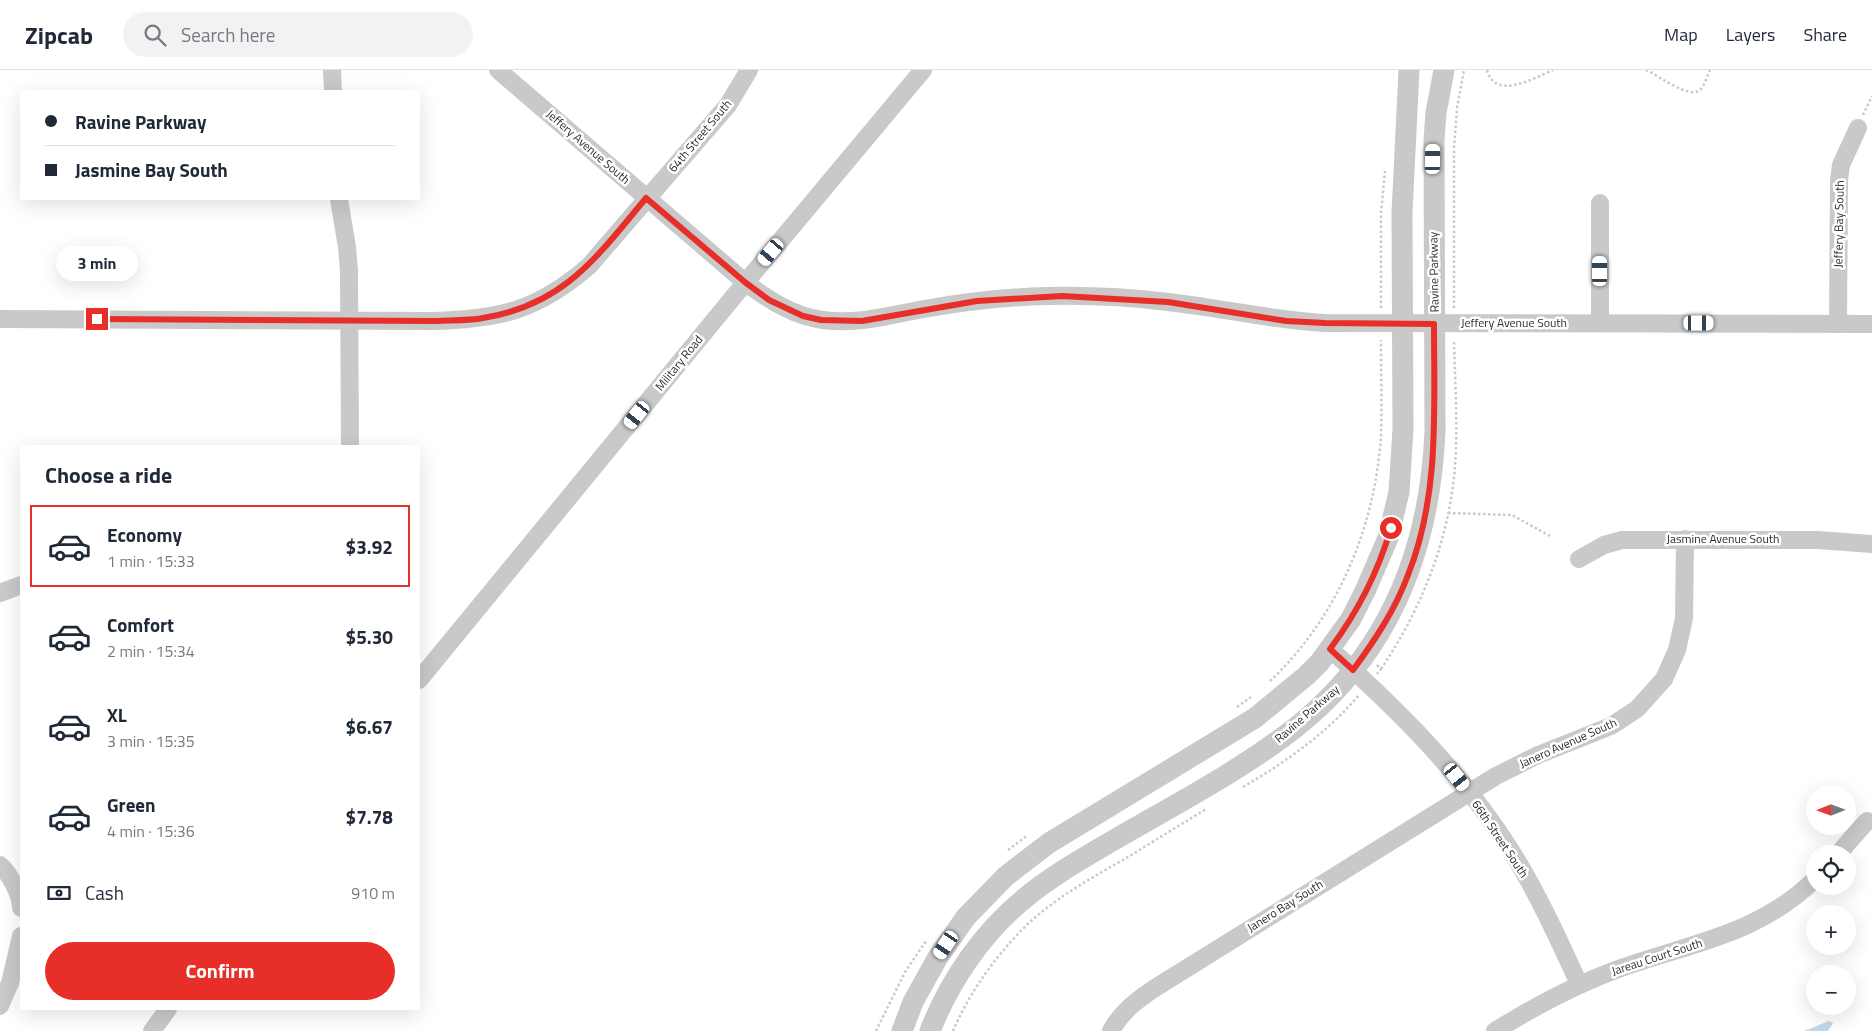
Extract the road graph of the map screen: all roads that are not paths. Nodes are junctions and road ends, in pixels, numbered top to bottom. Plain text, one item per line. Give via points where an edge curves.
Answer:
1 (332, 70) edge
2 (498, 70) edge
3 (749, 70) edge
4 (923, 70) edge
5 (1409, 70) edge
6 (1444, 70) edge
7 (333, 90) edge
8 (1858, 128) road end
9 (646, 198) junction
10 (339, 200) edge
11 (1600, 202) dead end
12 (746, 283) junction
13 (0, 319) edge
14 (349, 321) junction
15 (1600, 323) junction
16 (1402, 324) junction
17 (1434, 324) junction
18 (1838, 324) junction
19 (1872, 324) edge
20 (350, 445) edge
21 (1685, 539) junction
22 (1872, 544) edge
23 (1579, 559) dead end
24 (20, 585) edge
25 (0, 594) edge
26 (1330, 649) junction
27 (1353, 670) junction
28 (420, 679) edge
29 (1469, 792) junction
30 (1867, 821) dead end
31 (1846, 845) edge
32 (0, 865) edge
33 (1806, 887) edge
34 (20, 899) edge
35 (20, 940) edge
36 (1579, 984) junction
37 (0, 1006) edge
38 (167, 1010) edge
39 (152, 1031) edge
40 (902, 1031) edge
41 (930, 1031) edge
42 (1111, 1031) edge
43 (1495, 1031) edge

1 - 7 street
2 - 9 street, Jeffery Avenue South
3 - 9 street, 64th Street South via 728,105
4 - 12 street, Military Road
5 - 16 street via 1402,213
6 - 17 street, Ravine Parkway via 1434,140
8 - 18 street, Jeffery Bay South via 1840,172
9 - 12 street, Jeffery Avenue South
9 - 14 street via 589,266 573,280 534,303 481,318
10 - 14 street via 347,246
11 - 15 street
12 - 16 street, Jeffery Avenue South via 769,300 803,316 836,322 868,320 977,301 1062,296 1168,302 1286,321
12 - 28 street, Military Road
13 - 14 street
14 - 20 street
15 - 17 street, Jeffery Avenue South
15 - 18 street, Jeffery Avenue South
16 - 17 street, Jeffery Avenue South
16 - 26 street via 1402,468 1394,518 1366,589 1351,619
17 - 27 street, Ravine Parkway via 1434,447 1423,527 1402,592
18 - 19 street, Jeffery Avenue South
21 - 22 street, Jasmine Avenue South via 1818,540
21 - 23 street, Jasmine Avenue South via 1615,541
21 - 29 street, Janero Avenue South via 1682,635 1671,665 1655,690 1637,709 1619,721 1538,755
24 - 25 street
26 - 27 street, 66th Street South
26 - 40 street via 1306,676 1255,718 1049,843 1006,876 966,917 948,941 924,981
27 - 29 street, 66th Street South via 1414,728
27 - 41 street, Ravine Parkway via 1317,709 1274,744 1073,864 1025,898 1000,921 964,966
29 - 36 street, 66th Street South via 1532,886
29 - 42 street, Janero Bay South via 1154,988 1138,999
30 - 31 street
32 - 34 street via 6,870
33 - 36 street, Jareau Court South via 1773,913 1740,929
35 - 37 street via 10,983
36 - 43 street, Jareau Court South
38 - 39 street

